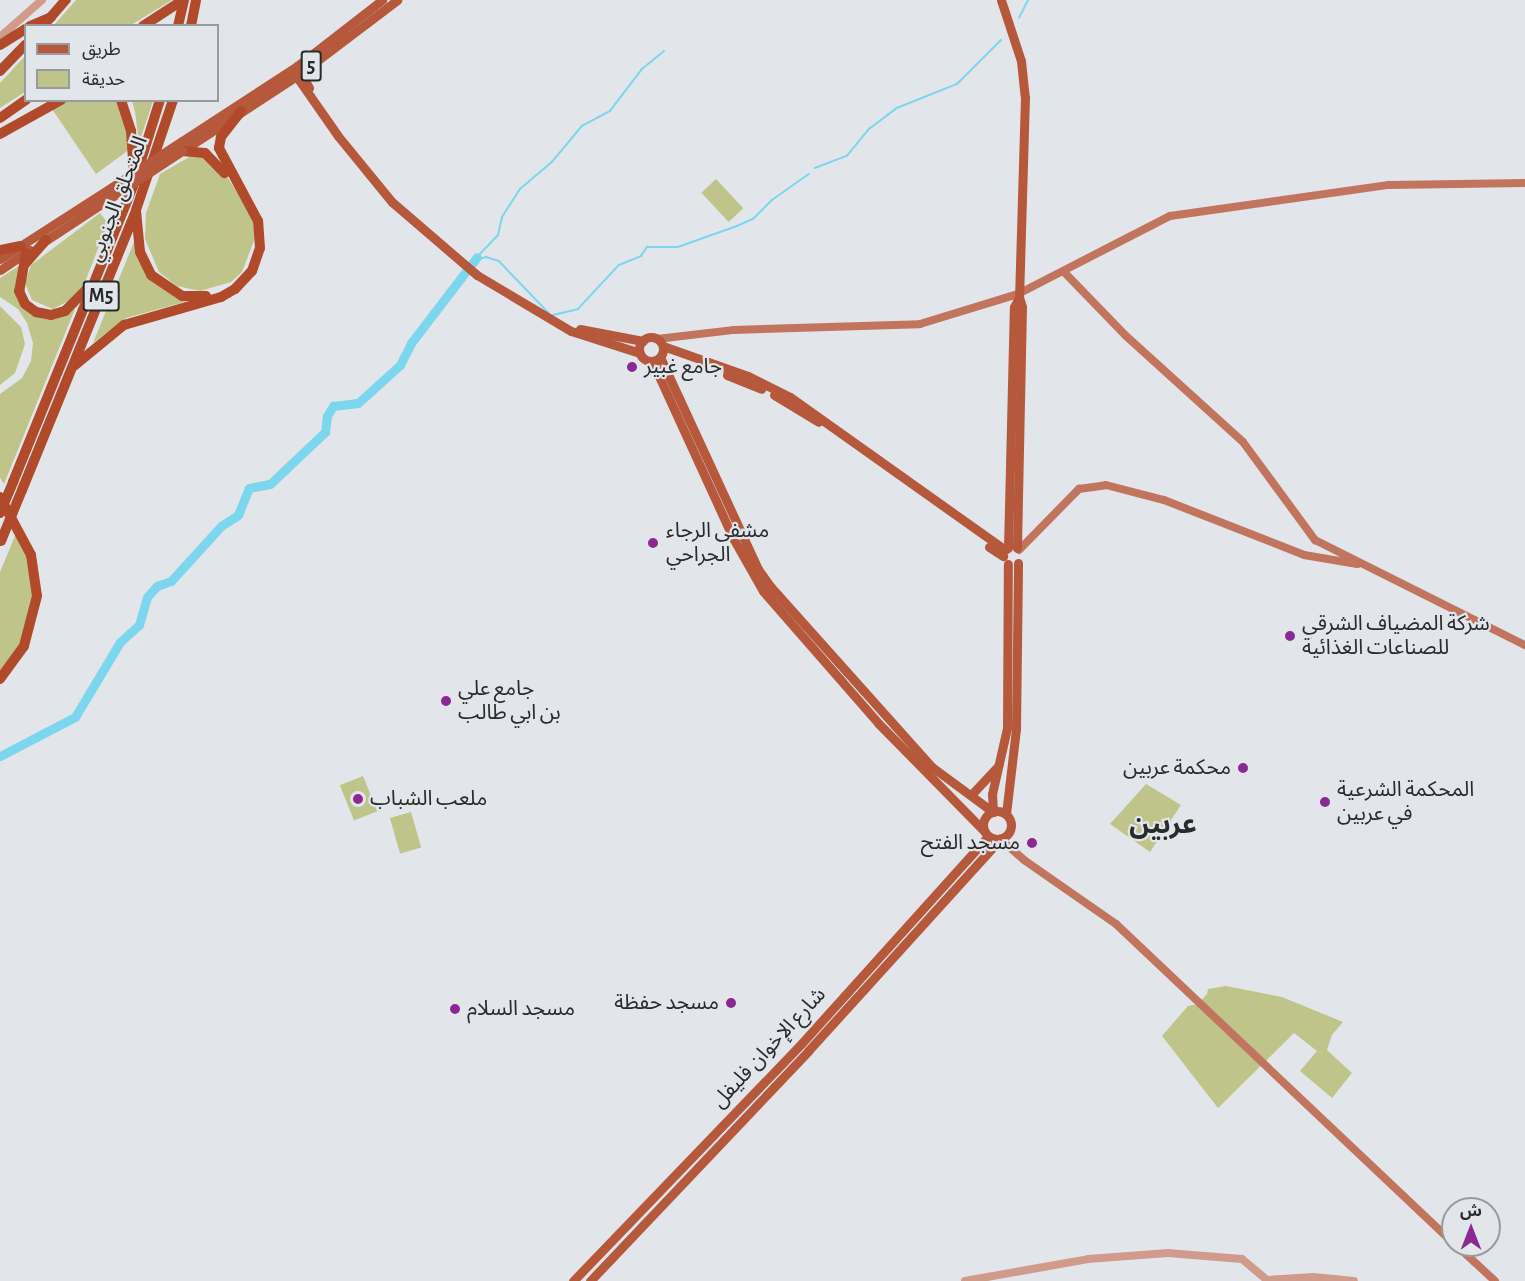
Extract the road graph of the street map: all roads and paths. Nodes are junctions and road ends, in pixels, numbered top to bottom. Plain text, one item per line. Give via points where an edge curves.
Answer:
1 (42, 0) edge
2 (66, 0) edge
3 (183, 0) edge
4 (196, 0) edge
5 (382, 0) edge
6 (397, 0) edge
7 (1001, 0) edge
8 (47, 21) edge
9 (146, 23) edge
10 (178, 24) edge
11 (191, 24) edge
12 (24, 30) edge
13 (0, 37) edge
14 (336, 42) junction
15 (0, 45) edge
16 (24, 46) edge
17 (0, 71) edge
18 (296, 72) junction
19 (24, 101) edge
20 (56, 102) edge
21 (122, 102) edge
22 (159, 102) edge
23 (172, 102) edge
24 (241, 111) junction
25 (0, 118) edge
26 (219, 121) junction
27 (0, 134) edge
28 (182, 146) junction
29 (1525, 183) edge
30 (133, 186) junction
31 (115, 190) junction
32 (136, 210) junction
33 (46, 240) junction
34 (23, 249) junction
35 (0, 250) edge
36 (0, 259) edge
37 (0, 270) edge
38 (21, 270) junction
39 (478, 273) junction
40 (1065, 273) junction
41 (94, 282) junction
42 (1018, 295) junction
43 (212, 298) junction
44 (643, 341) junction
45 (659, 351) junction
46 (640, 353) junction
47 (72, 369) junction
48 (0, 497) edge
49 (0, 513) edge
50 (0, 542) edge
51 (1011, 554) junction
52 (1366, 565) junction
53 (1525, 645) edge
54 (0, 679) edge
55 (999, 764) junction
56 (971, 795) junction
57 (993, 812) junction
58 (1006, 814) junction
59 (987, 834) junction
60 (1000, 839) junction
61 (1441, 1232) edge
62 (1468, 1257) edge
63 (1327, 1280) edge
64 (573, 1281) edge
65 (590, 1281) edge
66 (965, 1281) edge
67 (1354, 1281) edge
68 (1495, 1281) edge

1 - 13 street
2 - 8 highway
3 - 9 highway
3 - 10 highway
4 - 11 highway
5 - 14 main road, 5
6 - 14 main road, 5
7 - 42 main road via 1021,61 1025,97
12 - 15 highway
14 - 18 main road, 5
16 - 17 highway
18 - 24 main road, 5
18 - 26 main road, 5
18 - 39 main road via 371,174 421,225
19 - 25 highway
20 - 27 highway
21 - 30 highway via 132,141
22 - 30 highway, المتحلق الجنوبي / M5
23 - 32 highway, المتحلق الجنوبي / M5
24 - 26 main road, 5
24 - 43 highway via 221,136 219,148 253,207 261,232 260,248 247,277
26 - 28 main road, 5
28 - 31 main road, 5, bridge
28 - 43 highway via 214,158 247,210 254,229 252,254 243,275
29 - 40 main road via 1389,185 1184,213 1170,216
30 - 41 highway, المتحلق الجنوبي / M5
31 - 33 main road, 5
31 - 34 main road, 5
32 - 43 highway via 143,260 157,282 182,296
32 - 47 highway, المتحلق الجنوبي / M5
33 - 34 main road, 5
33 - 38 highway
34 - 35 highway
34 - 36 main road, 5
34 - 37 main road, 5
34 - 38 highway
38 - 41 highway via 21,298 42,314 72,307
39 - 44 main road via 574,327
39 - 46 main road via 571,331
40 - 42 main road
40 - 52 main road via 1118,328 1243,442 1315,540
41 - 49 highway, المتحلق الجنوبي / M5, bridge
42 - 45 main road via 920,324 734,330
42 - 51 main road via 1022,307
43 - 47 highway via 131,321 109,334
44 - 45 main road
44 - 46 main road
45 - 46 main road
45 - 51 main road via 723,367 790,397
45 - 56 main road via 758,568 912,747 947,781
45 - 59 main road via 737,546 763,591 878,723
47 - 50 highway, المتحلق الجنوبي / M5, bridge
48 - 54 highway via 31,555 37,596 24,646
51 - 52 main road via 1079,489 1106,485 1164,500 1304,555
51 - 55 main road via 1007,728
51 - 58 main road via 1016,729
52 - 53 main road
55 - 56 main road
55 - 57 main road
56 - 57 main road
57 - 58 main road
57 - 59 main road via 984,821
58 - 60 main road via 1011,829
59 - 60 main road
59 - 64 main road, شارع الإخوان فليفل via 801,1044
60 - 61 main road via 1116,924
60 - 65 main road, شارع الإخوان فليفل via 808,1051
62 - 68 main road
63 - 66 street via 1267,1280 1242,1259 1168,1253 1088,1259
63 - 67 street

